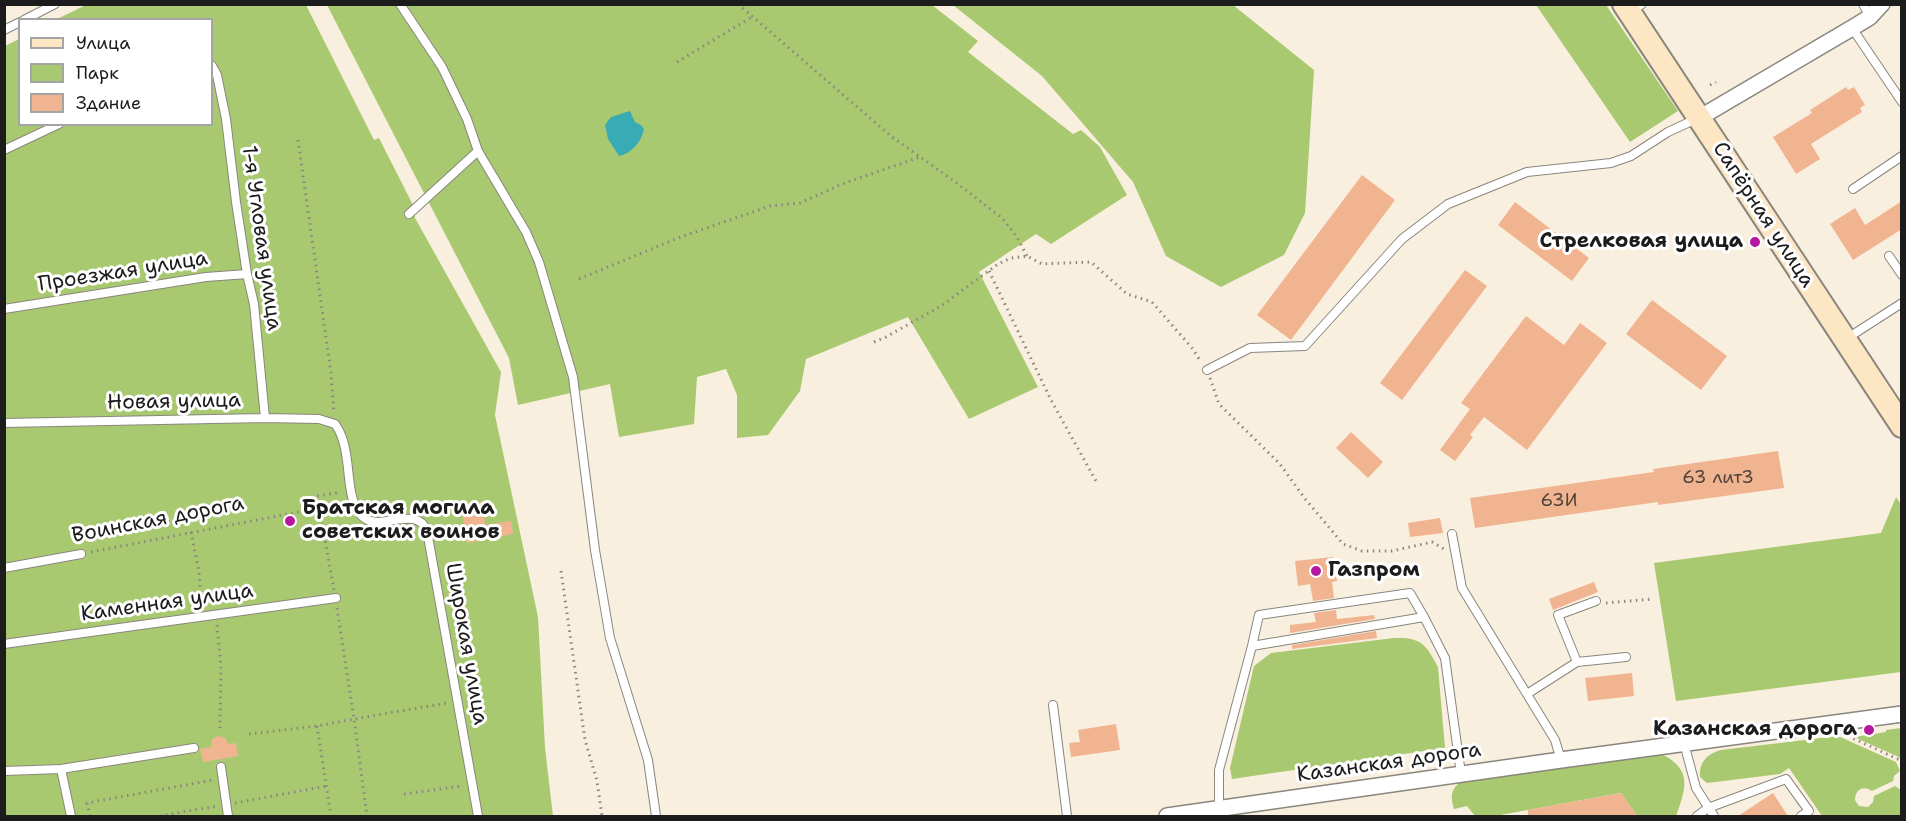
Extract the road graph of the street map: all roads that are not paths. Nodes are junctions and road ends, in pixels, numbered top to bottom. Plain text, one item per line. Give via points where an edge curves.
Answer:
1 (55, 4) edge
2 (400, 4) edge
3 (1881, 4) edge
4 (1632, 7) edge
5 (1867, 11) edge
6 (28, 18) edge
7 (18, 23) edge
8 (1852, 28) junction
9 (4, 30) edge
10 (213, 68) edge
11 (1902, 102) edge
12 (1699, 118) junction
13 (55, 126) edge
14 (4, 150) edge
15 (478, 151) junction
16 (1902, 156) edge
17 (1853, 189) dead end
18 (409, 214) dead end
19 (1889, 256) dead end
20 (247, 274) junction
21 (1902, 275) edge
22 (1902, 303) edge
23 (4, 309) edge
24 (1845, 340) junction
25 (1207, 370) road end
26 (265, 418) junction
27 (4, 423) edge
28 (1902, 426) edge
29 (337, 427) joint
30 (1452, 534) dead end
31 (81, 554) road end
32 (4, 568) edge
33 (336, 598) road end
34 (1596, 600) road end
35 (1424, 617) junction
36 (4, 644) edge
37 (1252, 646) junction
38 (1626, 657) dead end
39 (1577, 662) junction
40 (1527, 694) junction
41 (1053, 705) dead end
42 (1902, 714) edge
43 (1684, 743) junction
44 (195, 748) dead end
45 (1561, 760) junction
46 (221, 767) dead end
47 (61, 769) junction
48 (4, 771) edge
49 (1461, 774) junction
50 (1708, 808) junction
51 (1219, 809) junction
52 (1810, 814) edge
53 (71, 816) edge
54 (228, 816) edge
55 (478, 816) edge
56 (656, 816) edge
57 (1067, 816) edge
58 (1167, 816) edge
59 (1697, 816) edge
60 (1714, 816) edge
61 (1801, 816) edge

1 - 6 lane
2 - 15 lane via 442,67
3 - 5 street
4 - 12 street, Сапёрная улица
5 - 8 street
7 - 9 lane
8 - 11 lane
8 - 12 street
10 - 20 lane, 1-я Угловая улица via 226,119
12 - 24 street, Сапёрная улица
12 - 25 lane via 1611,163 1527,172 1448,204 1402,239 1305,346 1250,348
13 - 14 lane
15 - 18 lane
15 - 56 lane via 535,252 567,357 610,638 648,760
16 - 17 lane
19 - 21 lane
20 - 23 lane, Проезжая улица
20 - 26 lane, 1-я Угловая улица via 254,304
22 - 24 lane
24 - 28 street, Сапёрная улица
26 - 27 lane, Новая улица
26 - 29 lane, Новая улица via 319,419
29 - 55 lane, Широкая улица via 344,441 354,502 360,514 376,521 418,519 427,531
30 - 40 lane via 1462,588
31 - 32 lane, Воинская дорога
33 - 36 lane, Каменная улица
34 - 39 lane via 1558,615
35 - 37 lane
35 - 37 lane via 1410,593 1259,615
35 - 49 lane via 1445,658
37 - 51 lane via 1219,770
38 - 39 lane
39 - 40 lane
40 - 45 lane via 1555,741
41 - 57 lane
42 - 43 street, Казанская дорога
43 - 45 street, Казанская дорога
43 - 50 lane via 1696,788
44 - 47 lane
45 - 49 street, Казанская дорога
46 - 54 lane
47 - 48 lane
47 - 53 lane
49 - 51 street, Казанская дорога
50 - 52 lane via 1786,779
50 - 59 lane
50 - 60 lane
51 - 58 street, Казанская дорога
52 - 61 lane

